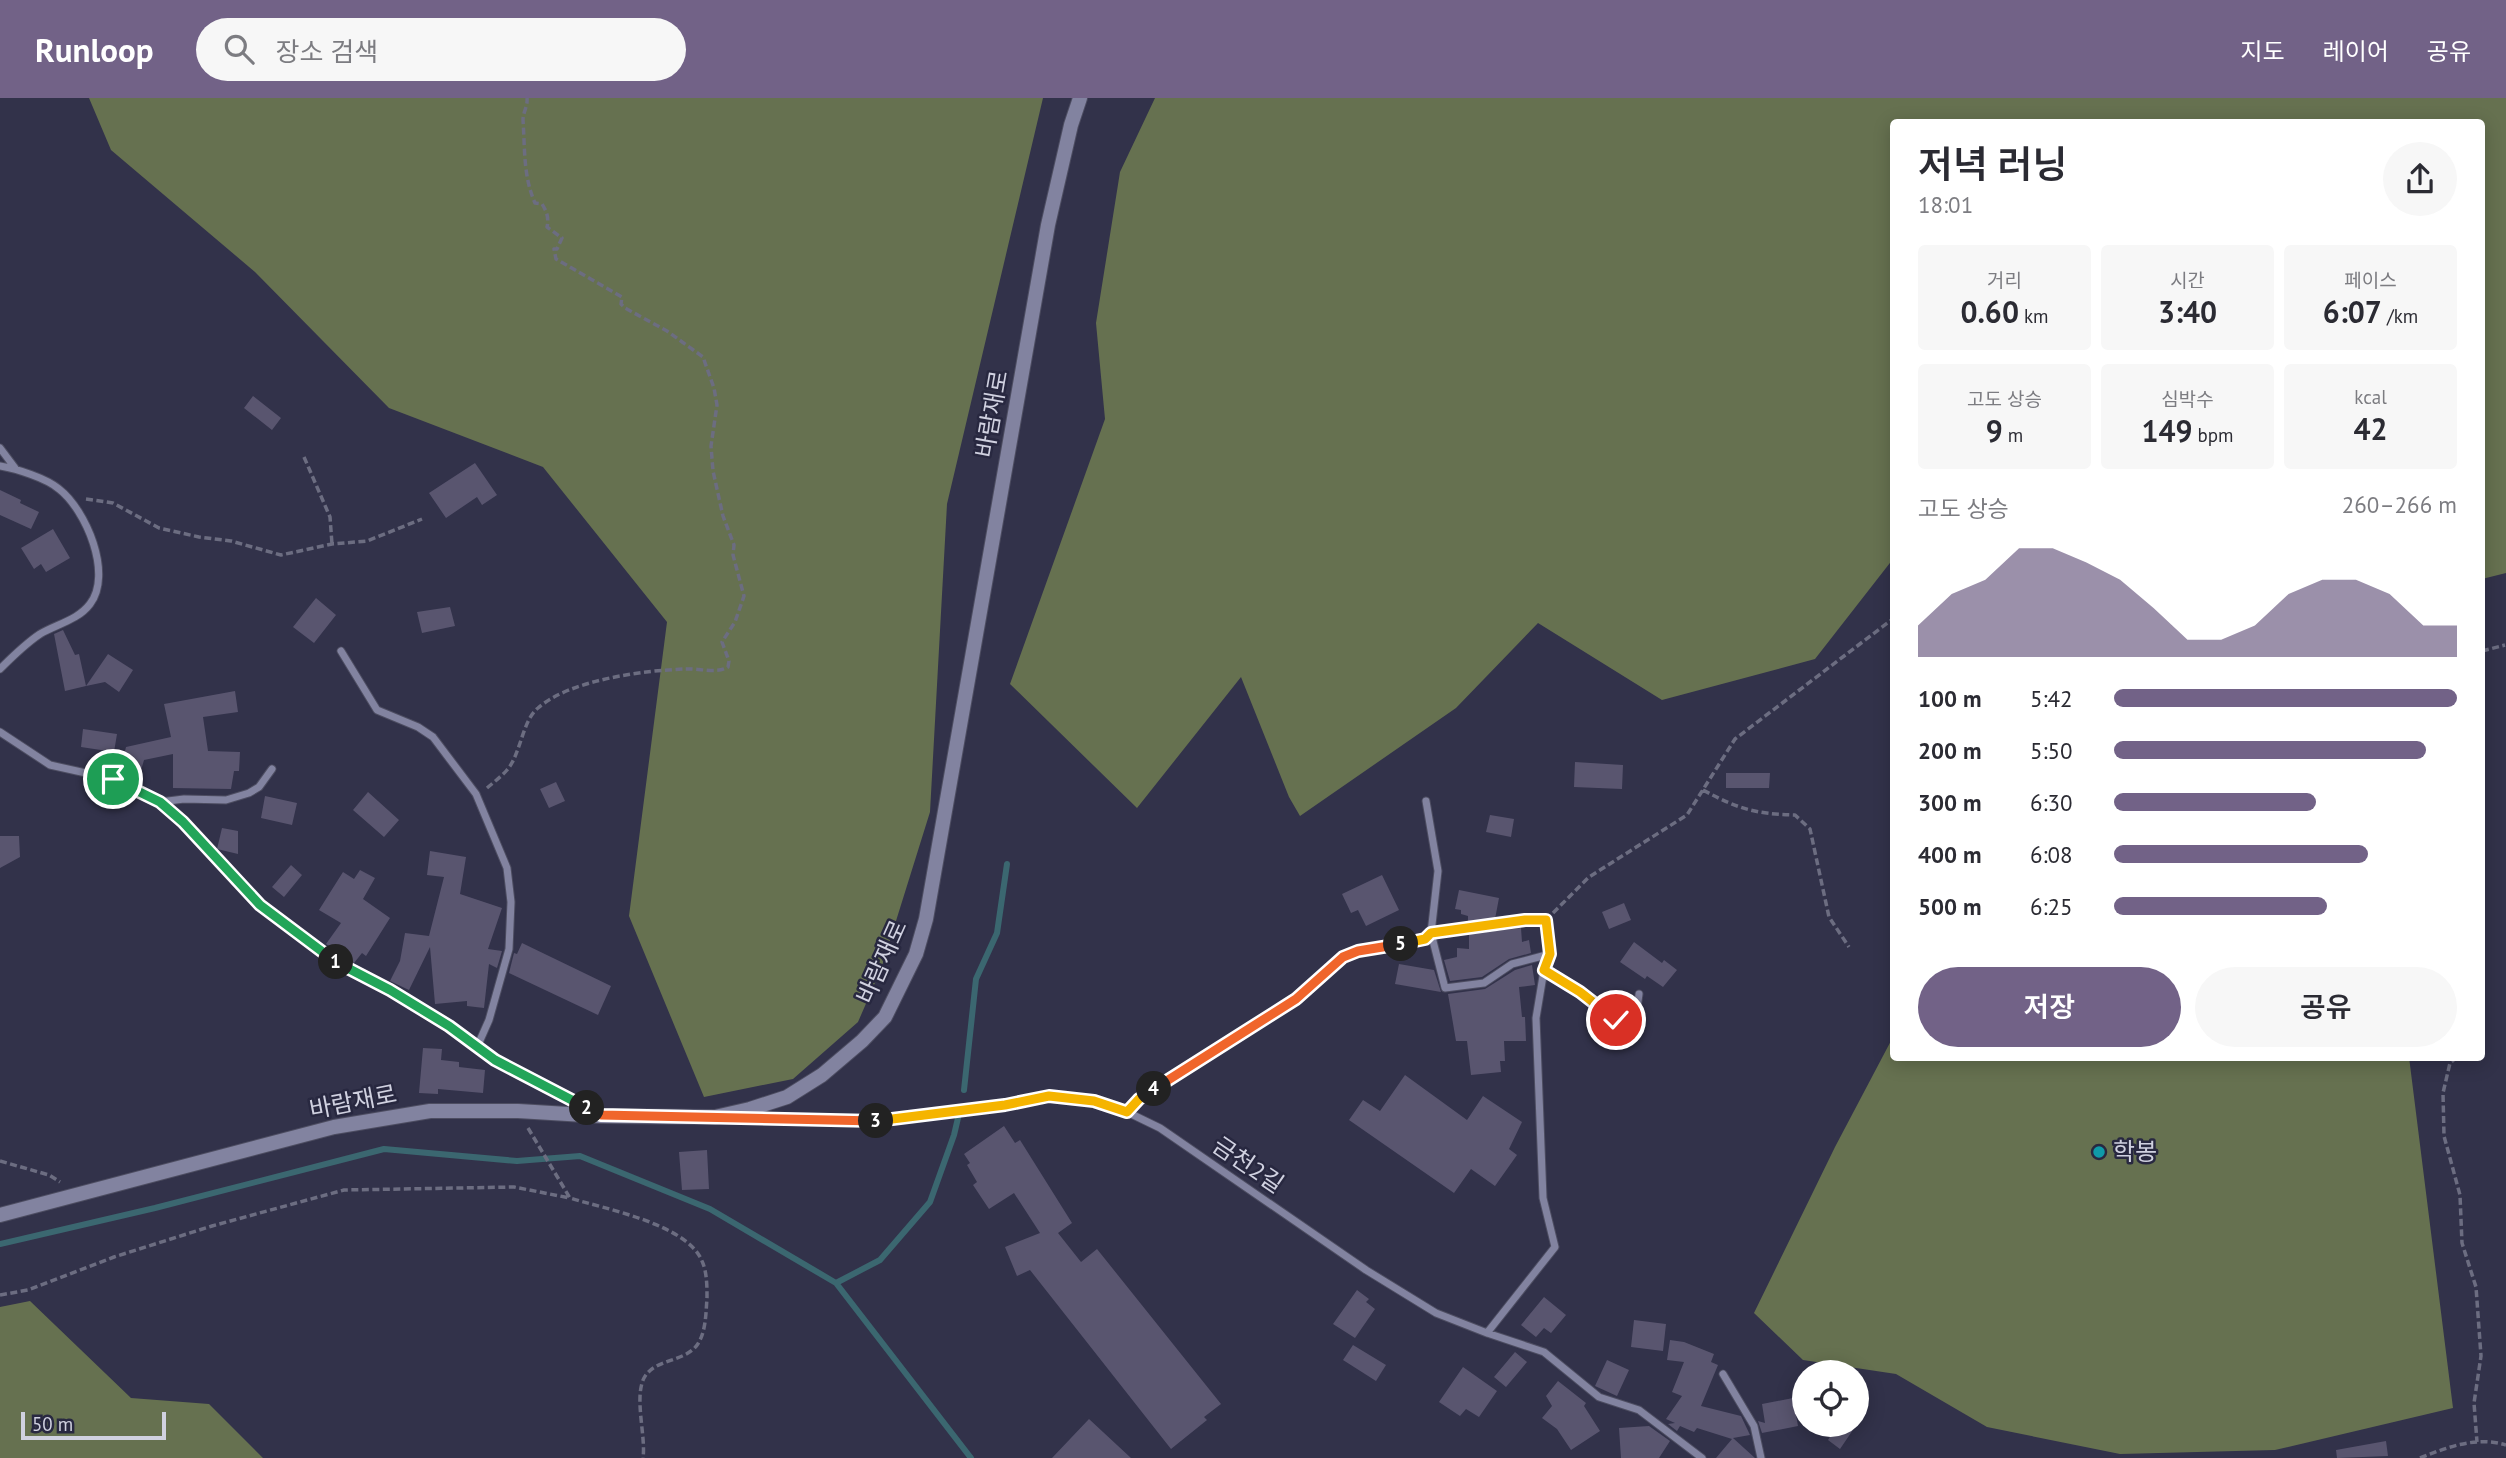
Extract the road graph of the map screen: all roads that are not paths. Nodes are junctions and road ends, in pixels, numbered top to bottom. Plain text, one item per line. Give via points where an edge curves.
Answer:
1 (1080, 98) edge
2 (0, 448) edge
3 (0, 466) edge
4 (15, 469) junction
5 (341, 651) dead end
6 (0, 669) edge
7 (0, 732) edge
8 (272, 769) dead end
9 (1426, 801) dead end
10 (160, 802) junction
11 (1431, 933) junction
12 (1550, 954) junction
13 (1544, 970) junction
14 (1639, 994) dead end
15 (477, 1047) junction
16 (1127, 1112) junction
17 (601, 1115) junction
18 (715, 1117) junction
19 (0, 1215) edge
20 (1488, 1334) junction
21 (1723, 1374) dead end
22 (1702, 1458) edge
23 (1761, 1458) edge

1 - 18 street, 바람재로 via 1048,225 929,905 916,954 885,1017 822,1075 787,1097
2 - 4 street
3 - 4 street
4 - 6 street via 58,487 74,504 90,535 99,579 89,606 23,647
5 - 15 street via 377,710 433,737 476,794 507,868 509,949
7 - 10 street via 50,765 113,779
8 - 10 street via 259,787 226,800
9 - 11 street via 1438,870
10 - 15 street via 260,905 310,945
11 - 12 street via 1546,920
11 - 12 street via 1445,988 1484,983 1512,964
11 - 16 street via 1425,939 1343,957 1296,999 1139,1099
12 - 13 street
13 - 14 street via 1616,1020 1636,1016
13 - 20 street via 1536,1018 1543,1198 1555,1247
15 - 17 street
16 - 18 street, 금천2길 via 1094,1101 1049,1096 888,1121
16 - 20 street, 금천2길 via 1160,1128 1366,1270 1436,1313
17 - 18 street, 바람재로
17 - 19 street, 바람재로 via 430,1111 334,1127
20 - 22 street, 금천2길 via 1544,1352 1599,1396 1639,1410
21 - 23 street via 1754,1426

